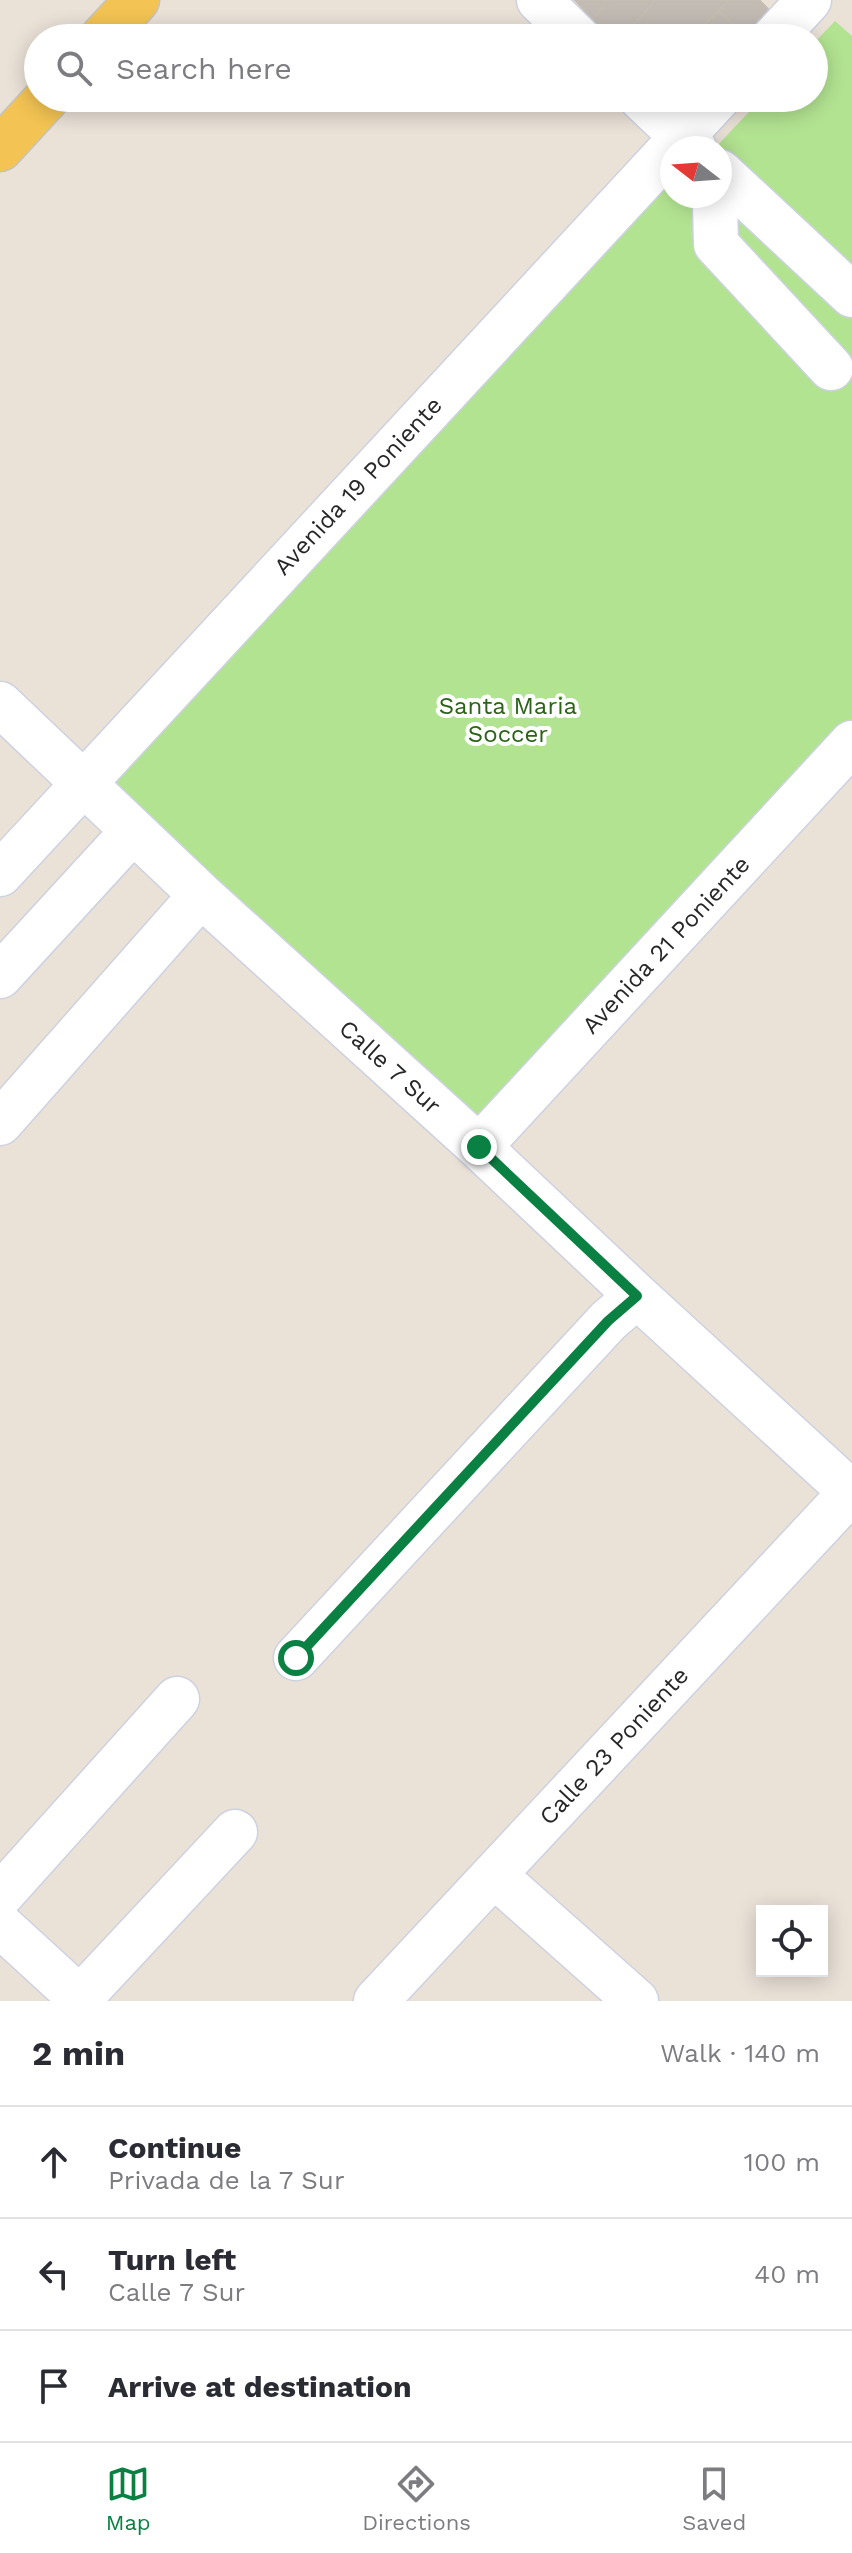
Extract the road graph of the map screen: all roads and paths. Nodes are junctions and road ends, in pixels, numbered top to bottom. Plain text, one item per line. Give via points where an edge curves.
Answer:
1 (137, 0) edge
2 (539, 0) edge
3 (809, 0) edge
4 (115, 24) edge
5 (564, 24) edge
6 (787, 24) edge
7 (33, 112) edge
8 (656, 112) edge
9 (708, 112) edge
10 (682, 136) edge
11 (692, 136) edge
12 (2, 143) edge
13 (660, 172) edge
14 (732, 183) edge
15 (715, 208) edge
16 (852, 295) edge
17 (831, 368) dead end
18 (0, 704) edge
19 (852, 743) edge
20 (82, 783) junction
21 (133, 831) junction
22 (0, 874) edge
23 (201, 895) junction
24 (0, 976) edge
25 (0, 1123) edge
26 (479, 1147) junction
27 (637, 1296) junction
28 (852, 1492) edge
29 (296, 1658) dead end
30 (177, 1699) dead end
31 (235, 1832) dead end
32 (494, 1875) junction
33 (0, 1896) edge
34 (0, 1925) edge
35 (82, 2000) edge
36 (376, 2001) edge
37 (636, 2001) edge

1 - 4 main road
2 - 5 street
3 - 6 street
7 - 12 main road
8 - 10 street
9 - 11 street, Avenida 19 Poniente
13 - 20 street, Avenida 19 Poniente
14 - 16 street
15 - 17 street via 716,244
18 - 20 street, Calle 7 Sur
19 - 26 street, Avenida 21 Poniente
20 - 21 street, Calle 7 Sur
20 - 22 street, Avenida 19 Poniente
21 - 23 street, Calle 7 Sur
21 - 24 street
23 - 25 street
23 - 26 street, Calle 7 Sur
26 - 27 street, Calle 7 Sur
27 - 28 street, Calle 7 Sur
27 - 29 street
28 - 32 street, Calle 23 Poniente
30 - 33 street
31 - 35 street
32 - 36 street, Calle 23 Poniente
32 - 37 street
34 - 35 street

